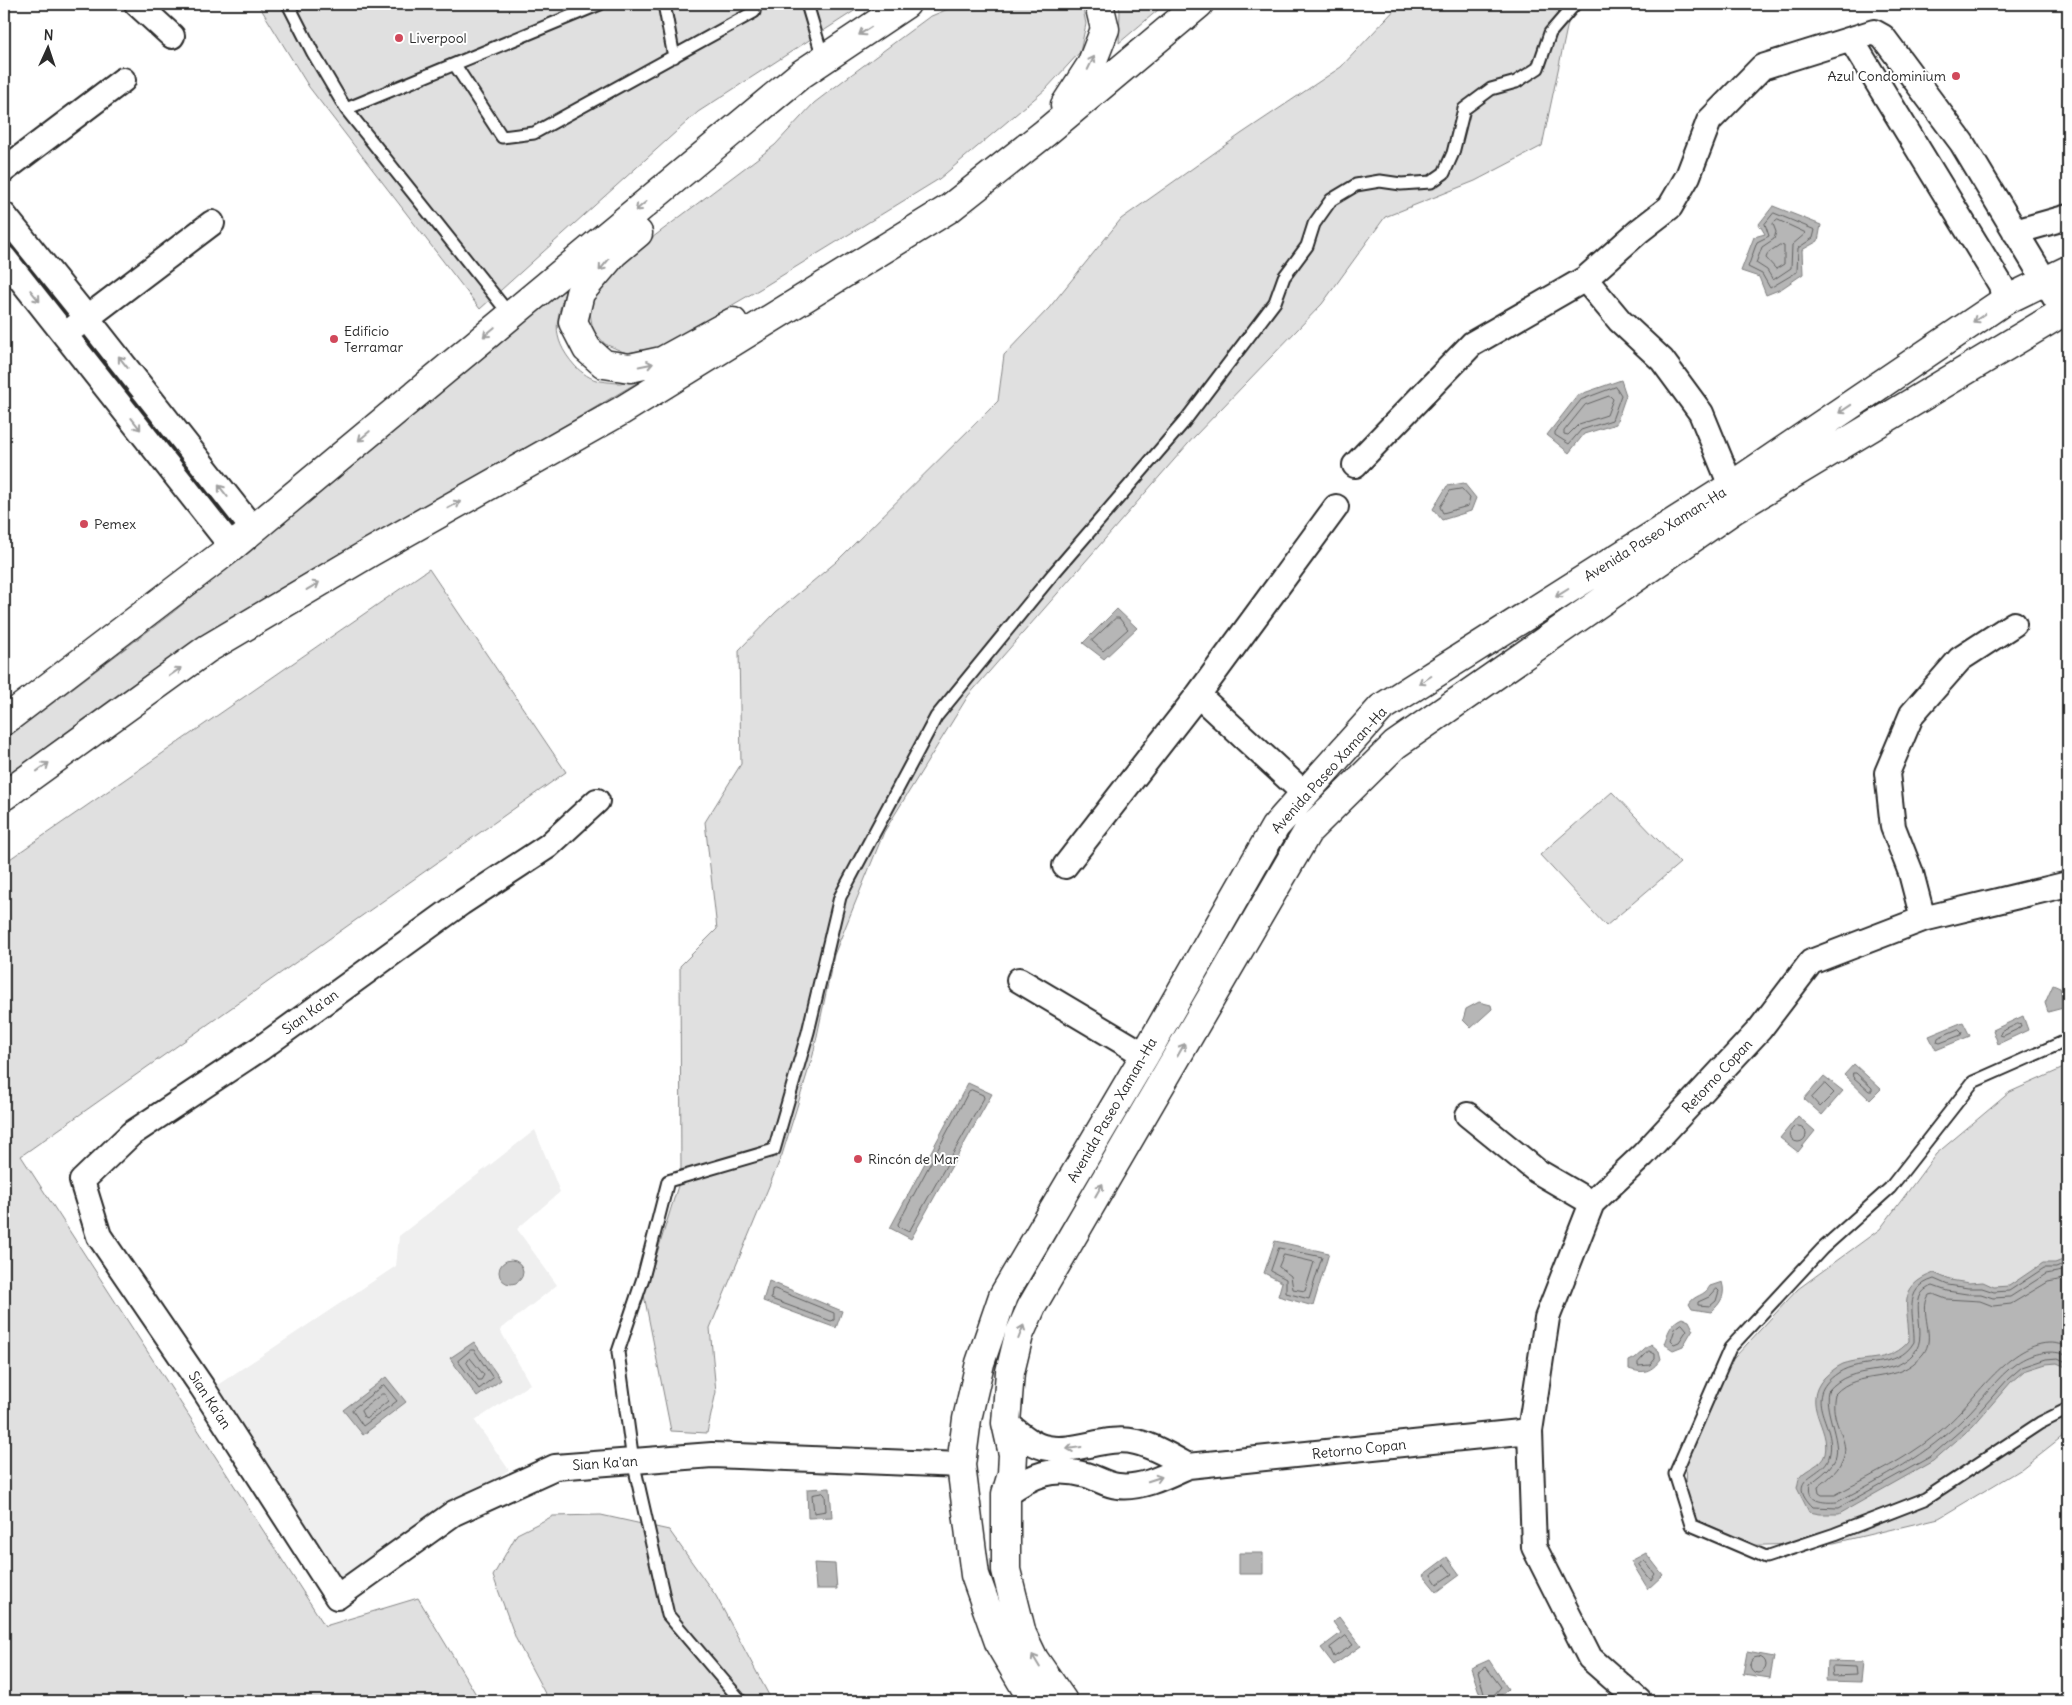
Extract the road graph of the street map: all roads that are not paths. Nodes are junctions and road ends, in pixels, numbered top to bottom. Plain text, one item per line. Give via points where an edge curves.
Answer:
1 (137, 4) edge
2 (288, 4) edge
3 (600, 4) edge
4 (664, 4) edge
5 (755, 4) edge
6 (807, 4) edge
7 (906, 4) edge
8 (1098, 4) edge
9 (1199, 4) edge
10 (1574, 4) edge
11 (172, 36) dead end
12 (1852, 41) junction
13 (674, 57) junction
14 (823, 58) junction
15 (455, 65) junction
16 (800, 75) junction
17 (123, 80) dead end
18 (346, 109) junction
19 (1046, 133) junction
20 (4, 170) edge
21 (4, 215) edge
22 (2068, 216) edge
23 (212, 223) dead end
24 (2015, 232) junction
25 (4, 258) edge
26 (844, 275) junction
27 (2056, 276) edge
28 (1585, 279) junction
29 (2004, 301) junction
30 (2066, 310) edge
31 (510, 315) junction
32 (88, 318) junction
33 (65, 334) junction
34 (1355, 465) dead end
35 (1731, 486) junction
36 (1336, 507) dead end
37 (253, 529) junction
38 (232, 547) junction
39 (2014, 624) dead end
40 (1198, 695) junction
41 (1392, 701) junction
42 (4, 721) edge
43 (1416, 730) junction
44 (1305, 794) junction
45 (4, 796) edge
46 (597, 801) dead end
47 (1065, 866) dead end
48 (1244, 882) junction
49 (2068, 884) edge
50 (1267, 900) junction
51 (1923, 919) junction
52 (1019, 980) dead end
53 (2068, 1040) edge
54 (1145, 1055) junction
55 (1468, 1115) dead end
56 (1592, 1203) junction
57 (980, 1363) junction
58 (1010, 1372) junction
59 (2068, 1409) edge
60 (1006, 1423) junction
61 (1530, 1431) junction
62 (632, 1461) junction
63 (961, 1465) junction
64 (1188, 1466) junction
65 (1006, 1494) junction
66 (1006, 1570) junction
67 (975, 1575) junction
68 (741, 1701) edge
69 (1033, 1701) edge
70 (1063, 1701) edge
71 (1639, 1701) edge

1 - 11 street
2 - 18 lane
3 - 15 lane
4 - 13 lane
5 - 13 lane via 754,12
6 - 14 lane
7 -> 14 main road
19 -> 8 main road via 1092,65 1105,29
9 - 19 main road
10 - 62 lane via 1550,33 1538,68 1516,82 1491,89 1464,109 1453,153 1444,173 1431,182 1401,184 1380,181 1356,185 1331,200 1314,224 1307,246 1284,277 1275,302 1190,415 1053,574 936,718 840,897 808,1032 774,1150 668,1181 643,1278 618,1352
12 - 24 street via 1874,32 1883,37 1962,143
12 - 28 street via 1762,67 1709,121 1688,176 1670,207
12 - 29 street via 2001,285
13 - 15 lane via 534,133 502,137
14 - 16 main road
15 - 18 lane
16 -> 26 main road via 784,108 614,253 580,294 573,322 587,349 604,364 630,368 662,361 803,284
16 -> 31 main road
17 - 20 street
18 - 31 lane
19 - 26 main road via 950,208
21 - 32 street
22 - 24 street
23 - 32 street
24 - 27 street
25 -> 33 street
45 -> 26 main road via 207,649 621,411
27 - 29 main road, Avenida Paseo Xaman-Ha
27 - 30 street
28 - 34 street via 1472,344
28 - 35 street via 1620,321 1662,360 1701,413
29 -> 35 main road, Avenida Paseo Xaman-Ha
30 - 43 main road, Avenida Paseo Xaman-Ha via 1733,510
31 -> 37 main road
32 - 33 street
37 -> 32 street
33 -> 38 street
35 -> 41 main road, Avenida Paseo Xaman-Ha
36 - 40 street
37 - 38 main road
38 - 42 main road
39 - 51 street via 1960,659 1912,714 1887,773 1893,827 1911,873
40 - 44 street
40 - 47 street
41 - 43 main road
41 - 44 main road, Avenida Paseo Xaman-Ha via 1381,708
43 - 50 main road, Avenida Paseo Xaman-Ha via 1395,745 1308,831
44 - 48 main road, Avenida Paseo Xaman-Ha via 1275,827
46 - 62 street, Sian Ka'an via 548,846 461,902 261,1048 131,1134 82,1181 99,1236 202,1387 337,1597 454,1513 555,1467
48 - 50 main road
48 - 54 main road, Avenida Paseo Xaman-Ha
49 - 51 street, Retorno Copan
58 -> 50 main road, Avenida Paseo Xaman-Ha via 1019,1335 1032,1306
51 - 56 street, Retorno Copan via 1811,962 1760,1029 1643,1155
52 - 54 street
53 - 59 lane via 1973,1082 1890,1188 1822,1249 1730,1348 1675,1474 1691,1524 1766,1556 1835,1534 1925,1499 2040,1423
54 - 57 main road, Avenida Paseo Xaman-Ha via 1003,1296
55 - 56 street via 1537,1171
56 - 61 street, Retorno Copan via 1547,1318
57 - 58 main road
57 - 63 main road, Avenida Paseo Xaman-Ha
58 - 60 main road, Avenida Paseo Xaman-Ha
64 -> 60 street via 1136,1442 1047,1448 1030,1441
60 - 65 main road, Avenida Paseo Xaman-Ha via 1013,1454
61 - 64 street, Retorno Copan
61 - 71 street, Retorno Copan via 1534,1547 1590,1658
62 - 63 street, Sian Ka'an via 712,1455
62 - 68 lane via 668,1615
63 - 67 main road, Avenida Paseo Xaman-Ha
65 -> 64 street, Retorno Copan via 1028,1478 1048,1473 1087,1475 1120,1486 1156,1480
65 - 66 main road, Avenida Paseo Xaman-Ha
66 - 67 main road
70 -> 66 main road, Avenida Paseo Xaman-Ha via 1034,1660 1022,1634
67 - 69 main road, Avenida Paseo Xaman-Ha via 1000,1645

